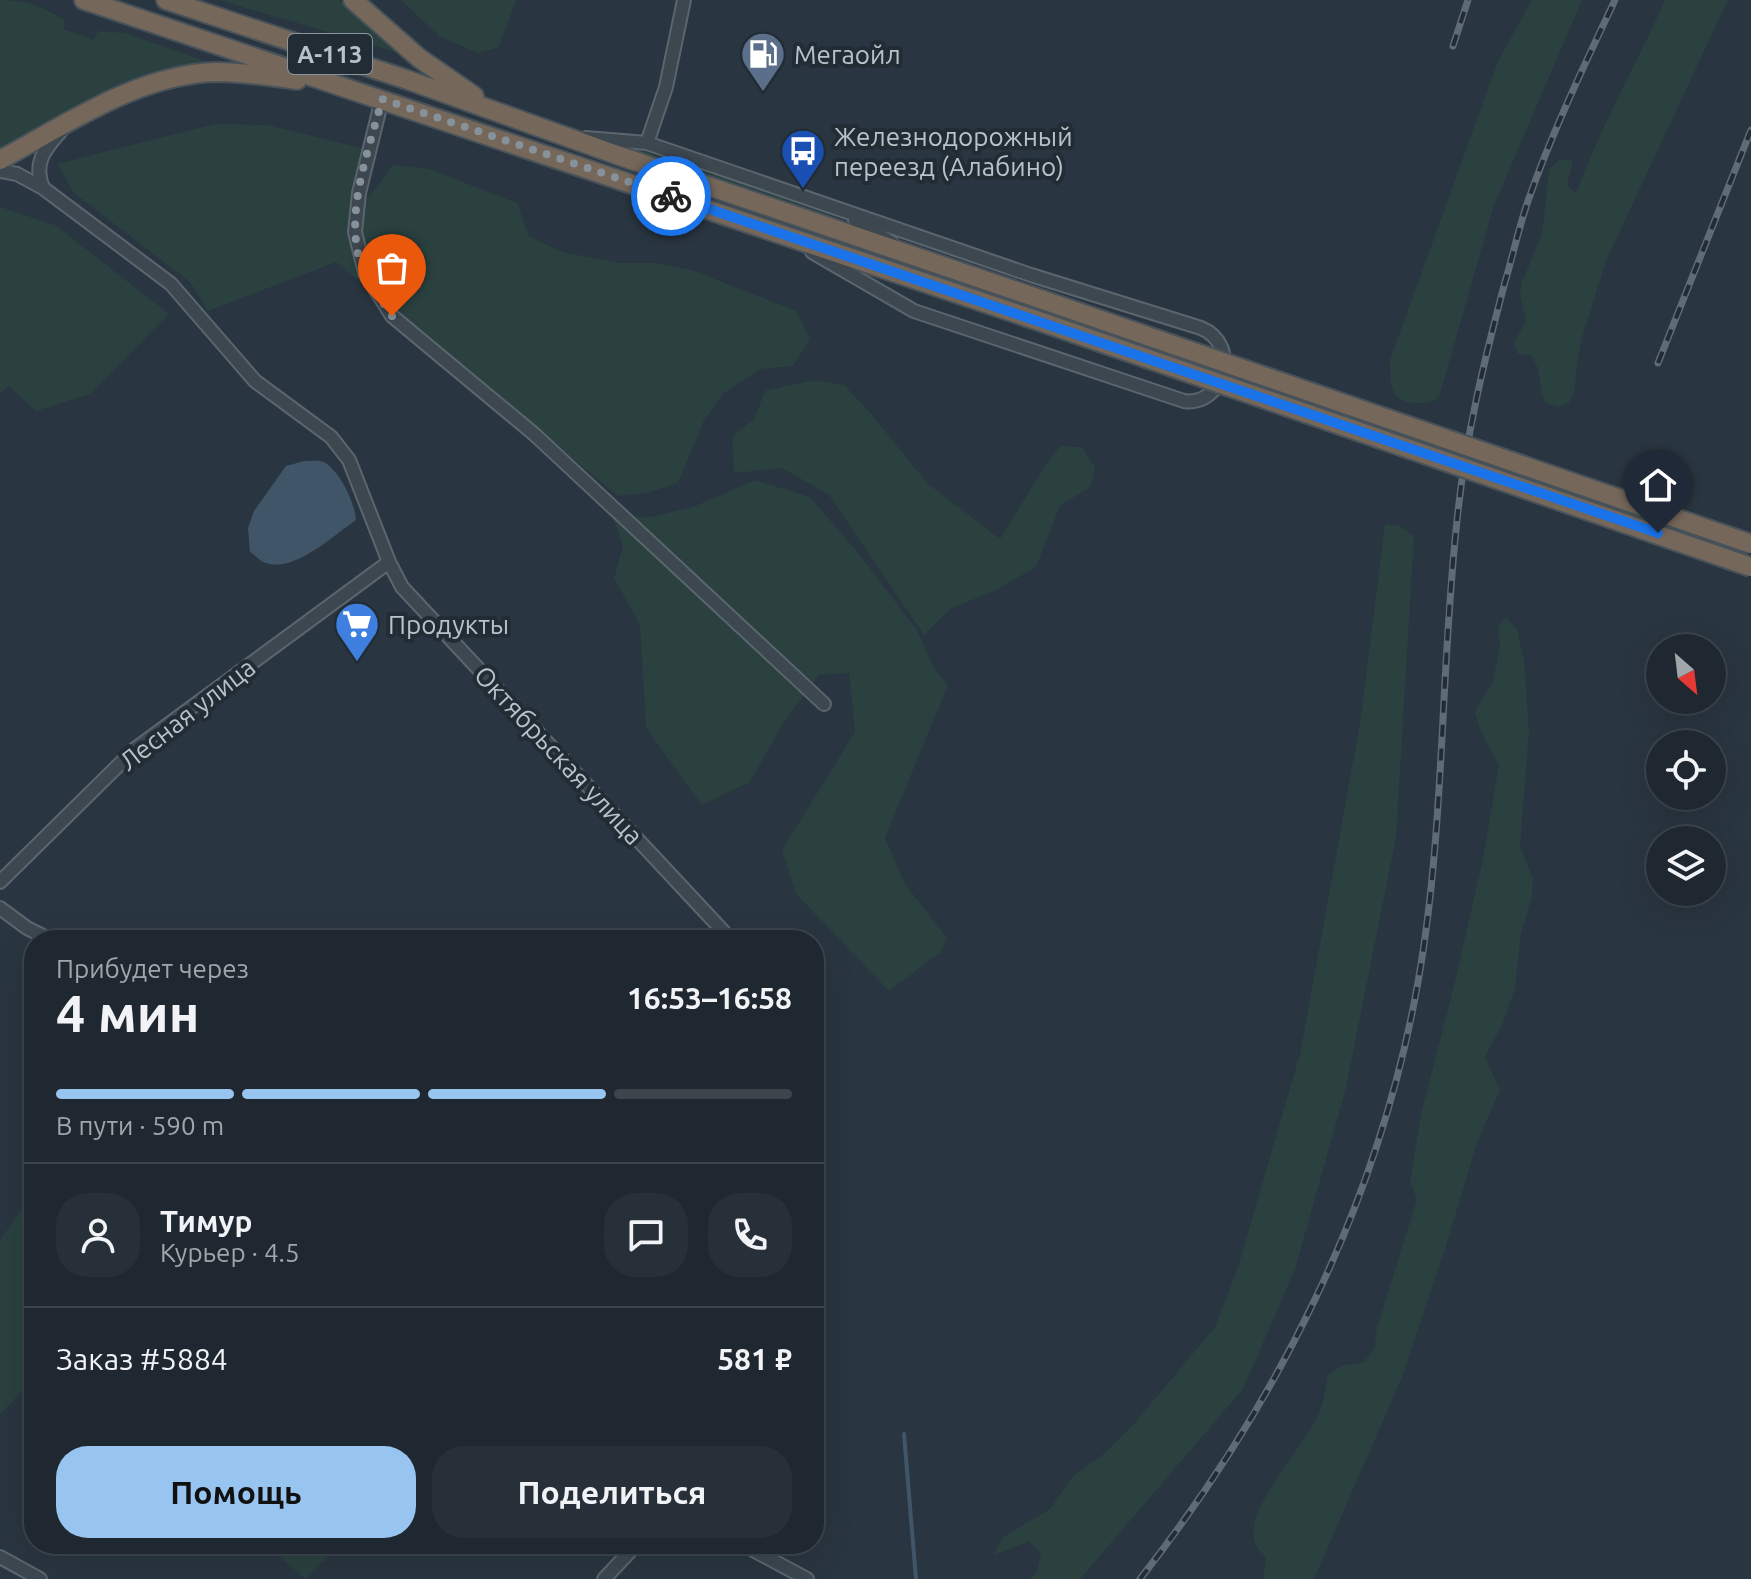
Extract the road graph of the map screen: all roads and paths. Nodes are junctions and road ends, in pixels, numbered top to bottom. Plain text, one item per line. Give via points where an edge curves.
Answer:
1 (84, 0) edge
2 (166, 0) edge
3 (353, 0) edge
4 (684, 0) edge
5 (360, 92) junction
6 (382, 99) junction
7 (492, 109) junction
8 (69, 123) junction
9 (567, 136) junction
10 (647, 143) junction
11 (0, 160) edge
12 (0, 171) edge
13 (43, 188) junction
14 (836, 208) junction
15 (742, 220) junction
16 (910, 255) junction
17 (1751, 544) edge
18 (389, 562) junction
19 (1751, 567) edge
20 (824, 704) dead end
21 (0, 882) edge
22 (0, 908) edge
23 (31, 930) edge
24 (722, 930) edge
25 (628, 1554) edge
26 (761, 1554) edge
27 (0, 1557) edge
28 (40, 1579) edge
29 (604, 1579) edge
30 (807, 1579) edge

1 - 5 highway, А-113
2 - 7 highway, А-113
3 - 7 highway via 419,58
4 - 10 street
5 - 6 highway, А-113
5 - 8 highway via 261,75 197,74 132,91
6 - 15 highway, А-113
6 - 20 street via 355,232 365,273 392,316 534,434
7 - 9 highway, А-113
8 - 11 highway
8 - 13 street via 41,155
9 - 10 street
9 - 16 highway, А-113
10 - 14 street
12 - 13 street, Октябрьская улица
13 - 18 street, Октябрьская улица via 171,284 255,381 331,437 349,460
14 - 15 street via 1210,331 1224,351 1220,380 1209,394 1184,401 944,323
14 - 16 street
15 - 19 highway, А-113, bridge
16 - 17 highway, А-113, bridge
18 - 21 street, Лесная улица via 140,745
18 - 24 street, Октябрьская улица via 402,587
22 - 23 street
25 - 29 street
26 - 30 street
27 - 28 street

